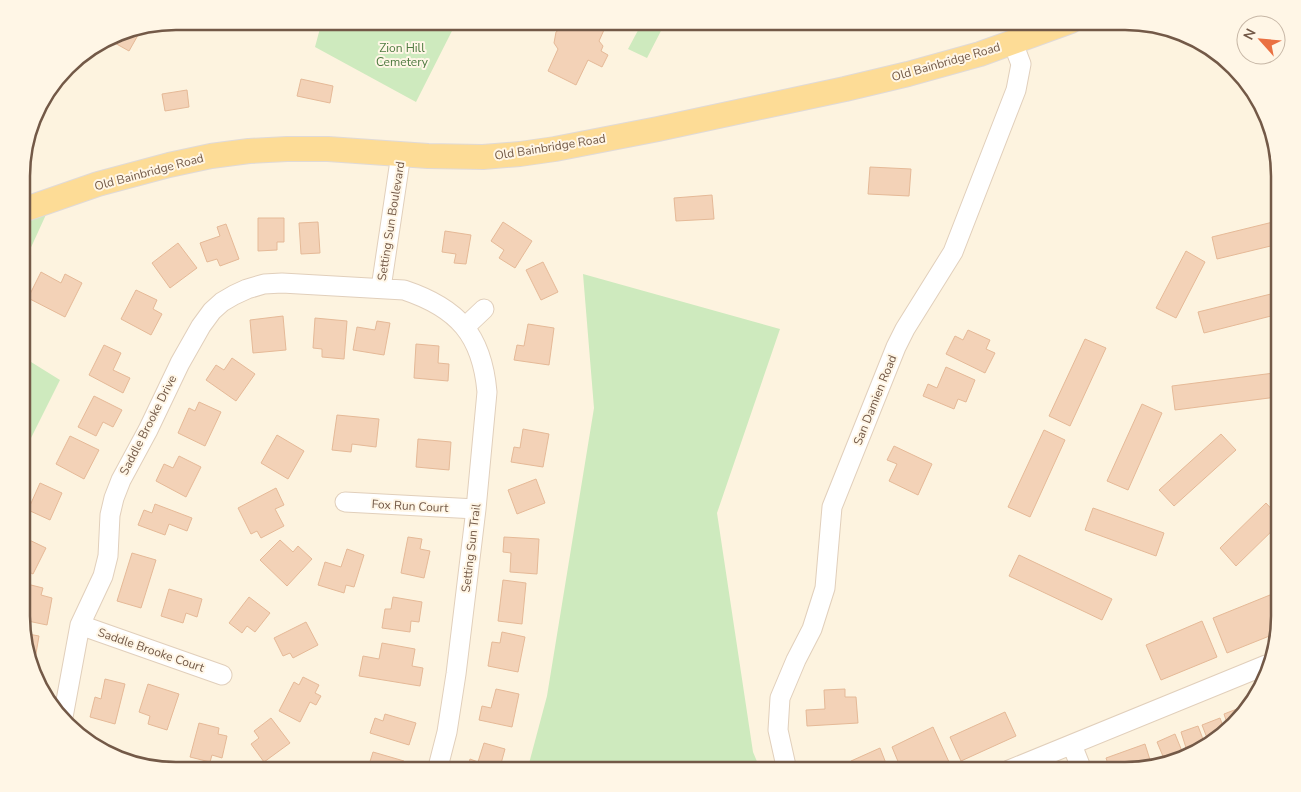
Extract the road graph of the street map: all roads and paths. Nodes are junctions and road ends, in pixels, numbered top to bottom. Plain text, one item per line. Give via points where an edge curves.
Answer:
1 (1047, 30) edge
2 (1013, 43) junction
3 (401, 154) junction
4 (30, 207) edge
5 (381, 288) junction
6 (484, 309) dead end
7 (465, 327) junction
8 (345, 502) dead end
9 (476, 510) junction
10 (80, 625) junction
11 (1262, 667) edge
12 (222, 675) dead end
13 (64, 710) edge
14 (1072, 745) junction
15 (439, 762) edge
16 (785, 762) edge
17 (1029, 762) edge
18 (1079, 762) edge

1 - 2 main road, Old Bainbridge Road
2 - 3 main road, Old Bainbridge Road via 845,89 555,149 483,156
2 - 16 street, San Damien Road via 1021,64 1016,90 953,252 896,347 832,507 825,588 812,629 780,698 778,730
3 - 4 main road, Old Bainbridge Road via 288,149 211,156 98,184
3 - 5 street, Setting Sun Boulevard
5 - 7 street, Setting Sun Trail via 422,295 440,305
5 - 10 street, Saddle Brooke Drive via 264,284 234,295 212,311 180,363 121,480 110,515 108,556 103,576
6 - 7 street
7 - 9 street, Setting Sun Trail via 482,359 487,392
8 - 9 street, Fox Run Court
9 - 15 street, Setting Sun Trail via 456,674
10 - 12 street, Saddle Brooke Court
10 - 13 street, Saddle Brooke Drive
11 - 14 street
14 - 17 street
14 - 18 street

